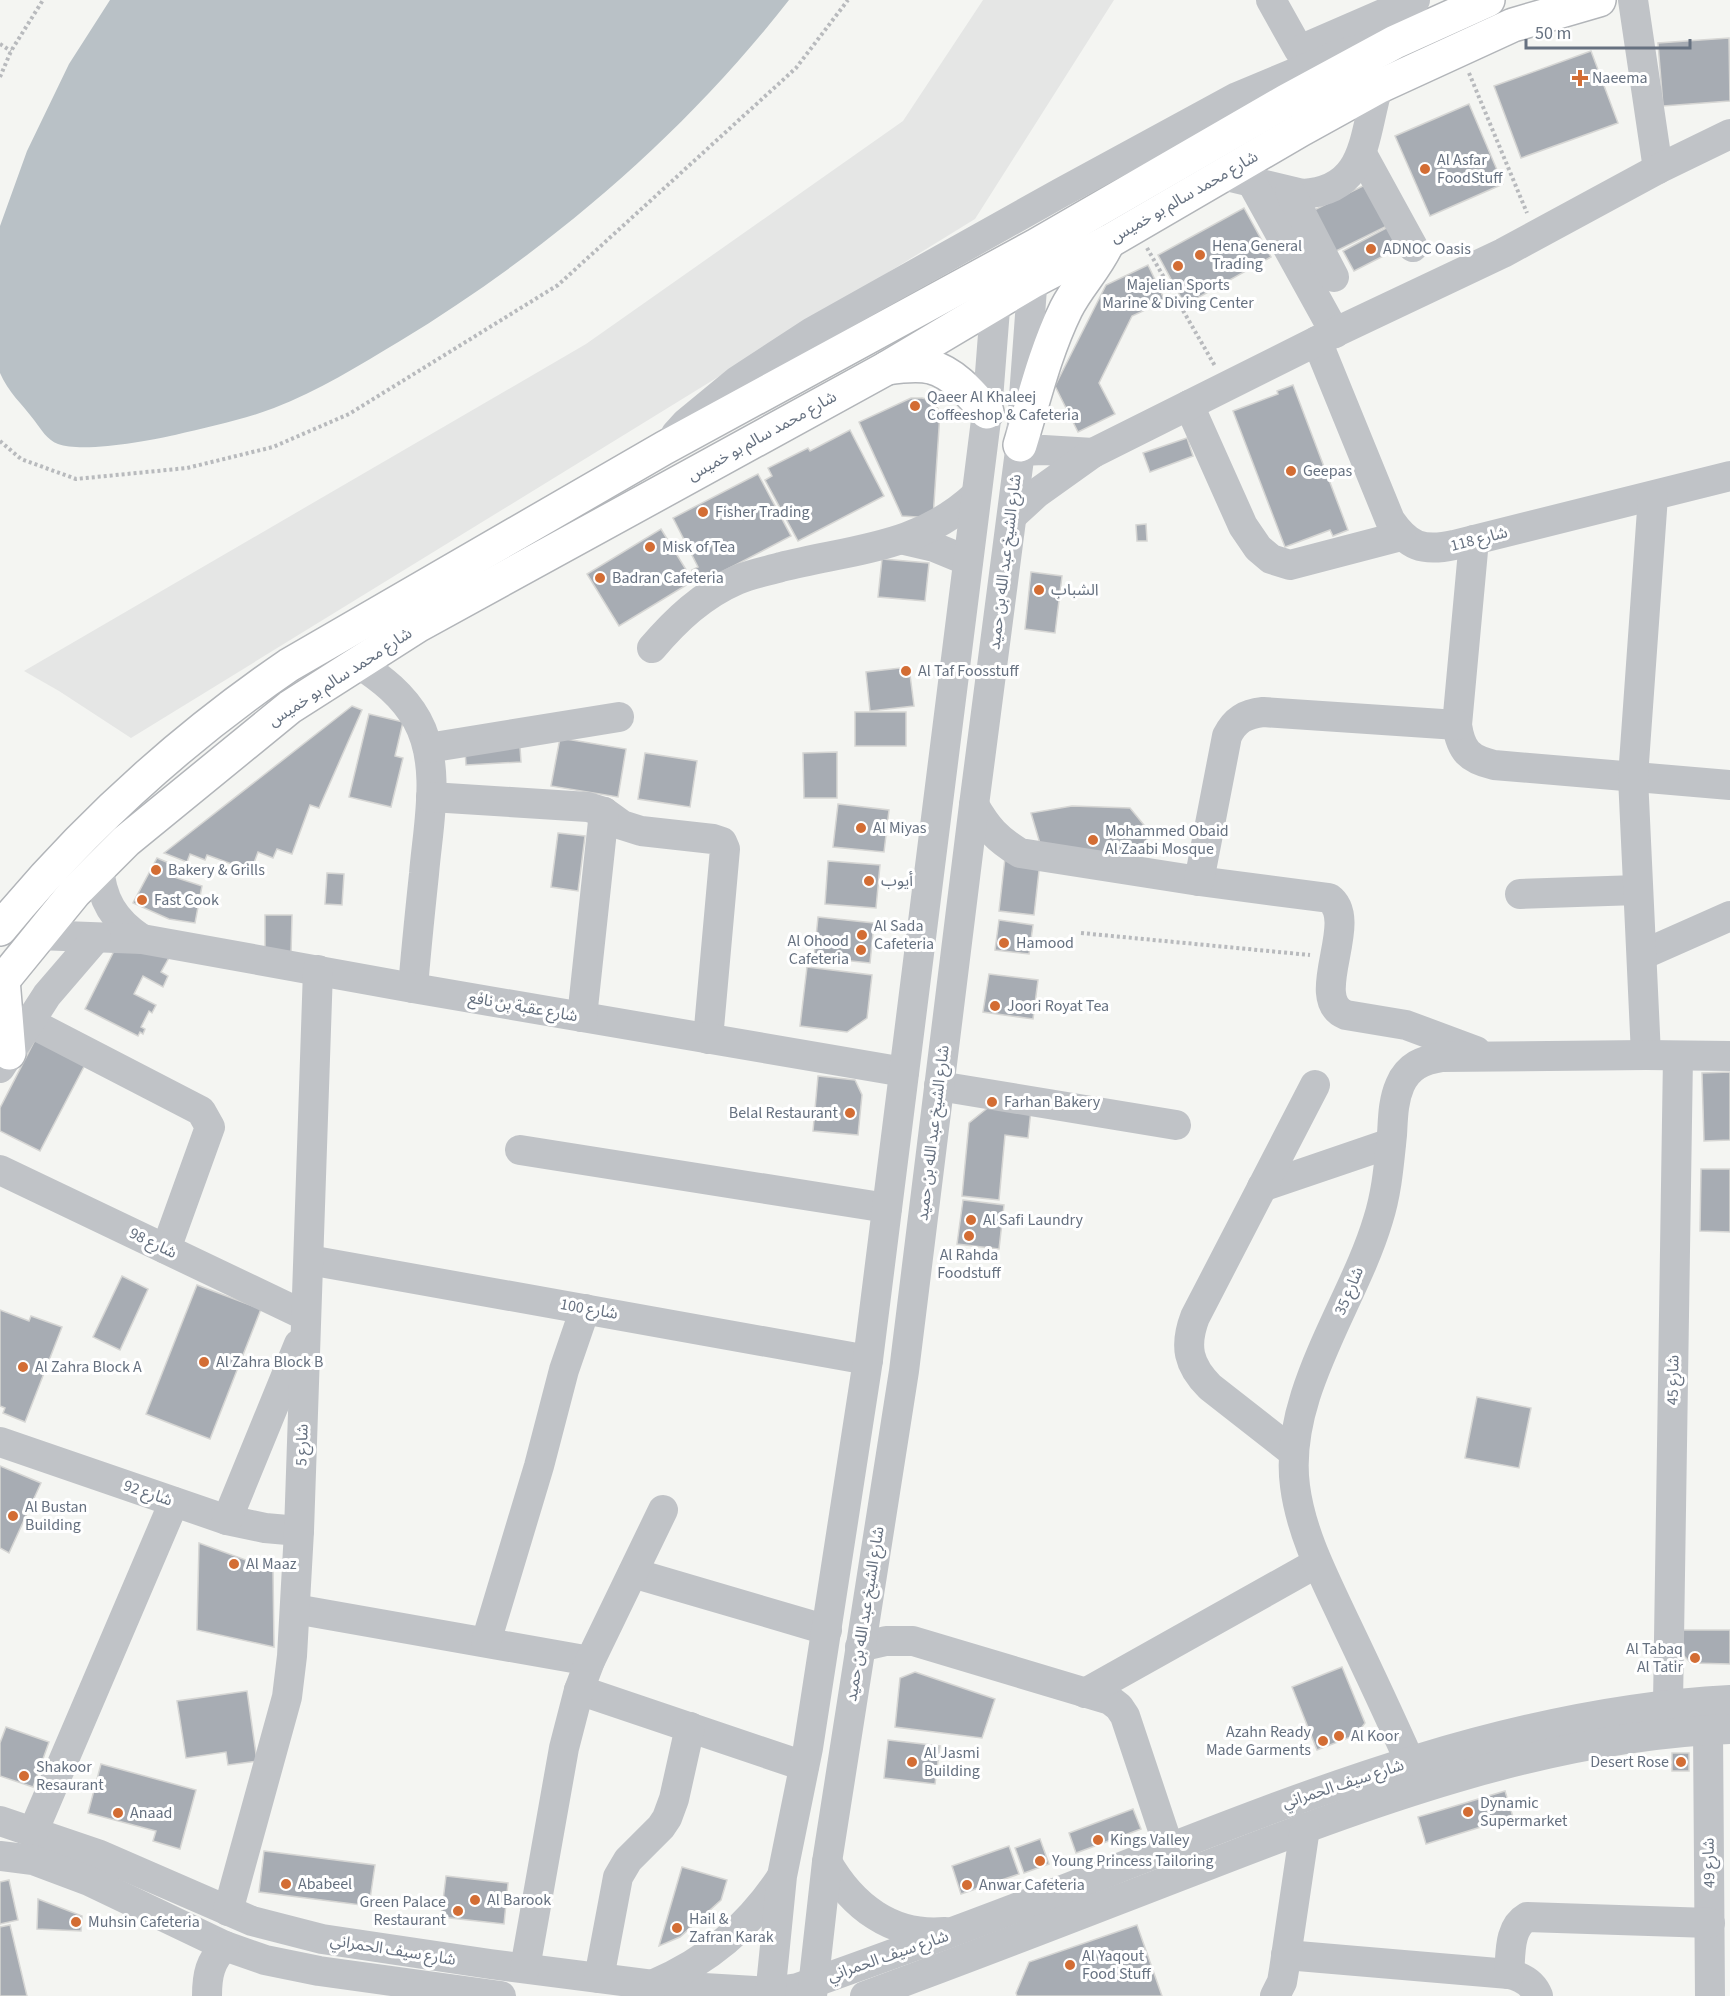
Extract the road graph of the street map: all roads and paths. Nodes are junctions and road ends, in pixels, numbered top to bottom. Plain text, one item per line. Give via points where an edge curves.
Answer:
1 (43, 0) edge
2 (848, 0) edge
3 (1271, 0) edge
4 (1415, 0) edge
5 (1488, 0) edge
6 (1599, 0) edge
7 (1633, 0) edge
8 (1395, 42) junction
9 (0, 44) edge
10 (1459, 49) junction
11 (1299, 50) junction
12 (11, 51) junction
13 (0, 77) edge
14 (1378, 87) junction
15 (1215, 107) junction
16 (1730, 134) edge
17 (1362, 154) junction
18 (1658, 168) junction
19 (1236, 178) junction
20 (1290, 192) junction
21 (1121, 234) junction
22 (1537, 236) junction
23 (1035, 246) junction
24 (1413, 247) dead end
25 (998, 265) junction
26 (1334, 277) dead end
27 (1033, 281) junction
28 (995, 303) junction
29 (1326, 337) junction
30 (887, 368) junction
31 (1226, 387) junction
32 (1189, 405) junction
33 (987, 412) junction
34 (0, 441) edge
35 (664, 448) junction
36 (1020, 448) junction
37 (1093, 453) junction
38 (1730, 476) edge
39 (976, 495) junction
40 (1653, 496) junction
41 (1012, 516) junction
42 (1401, 536) junction
43 (904, 540) junction
44 (1474, 540) junction
45 (968, 561) junction
46 (652, 648) dead end
47 (358, 663) junction
48 (619, 717) dead end
49 (1457, 725) junction
50 (428, 748) junction
51 (1633, 777) junction
52 (1730, 785) edge
53 (431, 797) junction
54 (974, 805) junction
55 (603, 812) junction
56 (99, 866) junction
57 (1199, 881) junction
58 (1638, 890) junction
59 (1520, 894) dead end
60 (1730, 916) edge
61 (0, 929) edge
62 (1081, 933) dead end
63 (38, 935) junction
64 (96, 938) junction
65 (142, 939) junction
66 (1642, 955) junction
67 (1335, 958) junction
68 (318, 970) junction
69 (2, 982) edge
70 (413, 988) junction
71 (582, 1017) junction
72 (29, 1022) junction
73 (708, 1039) junction
74 (1646, 1054) junction
75 (1487, 1055) junction
76 (1678, 1056) junction
77 (1730, 1056) edge
78 (4, 1061) edge
79 (904, 1072) junction
80 (1315, 1085) dead end
81 (939, 1086) junction
82 (1176, 1125) dead end
83 (1391, 1143) junction
84 (520, 1150) dead end
85 (0, 1170) edge
86 (1262, 1187) junction
87 (887, 1208) junction
88 (166, 1249) junction
89 (309, 1260) junction
90 (585, 1309) junction
91 (306, 1322) junction
92 (868, 1360) junction
93 (0, 1442) edge
94 (1293, 1452) junction
95 (174, 1502) junction
96 (663, 1510) dead end
97 (227, 1520) junction
98 (299, 1531) junction
99 (1317, 1563) junction
100 (633, 1573) junction
101 (867, 1600) junction
102 (295, 1609) junction
103 (827, 1630) junction
104 (913, 1641) junction
105 (486, 1642) junction
106 (860, 1647) junction
107 (590, 1661) junction
108 (579, 1690) junction
109 (1085, 1692) junction
110 (1730, 1700) edge
111 (1668, 1704) junction
112 (690, 1727) junction
113 (1719, 1730) edge
114 (806, 1757) junction
115 (1410, 1762) junction
116 (0, 1821) edge
117 (1305, 1828) junction
118 (33, 1832) junction
119 (1169, 1848) junction
120 (0, 1856) edge
121 (827, 1862) junction
122 (782, 1876) junction
123 (1720, 1889) edge
124 (228, 1911) junction
125 (1710, 1923) junction
126 (966, 1944) junction
127 (225, 1946) junction
128 (1287, 1955) junction
129 (525, 1968) junction
130 (1509, 1974) junction
131 (599, 1978) junction
132 (653, 1985) junction
133 (791, 1992) edge
134 (462, 1994) edge
135 (207, 1996) edge
136 (501, 1996) edge
137 (865, 1996) edge
138 (923, 1996) edge
139 (1275, 1996) edge
140 (1538, 1996) edge
141 (1710, 1996) edge

1 - 12 path
2 - 34 path via 796,68 558,285 349,414 273,447 187,468 76,479 21,459
3 - 11 street
4 - 11 street
5 - 8 main road, شارع محمد سالم بو خميس
6 - 10 main road, شارع محمد سالم بو خميس via 1513,25
7 - 18 street
8 - 15 street via 1338,55
8 - 23 main road, شارع محمد سالم بو خميس
9 - 12 path
10 - 14 main road, شارع محمد سالم بو خميس
10 - 22 path
11 - 15 street via 1249,78
12 - 13 path
14 - 17 street
14 - 19 main road, شارع محمد سالم بو خميس
15 - 35 street via 812,332 721,393
16 - 18 street
17 - 20 street via 1339,184 1315,193
17 - 24 street
18 - 22 street
19 - 20 street
19 - 21 main road, شارع محمد سالم بو خميس
19 - 29 street
20 - 26 street
21 - 27 main road, شارع محمد سالم بو خميس
21 - 31 path
21 - 36 main road via 1068,306
22 - 29 street
23 - 25 main road, شارع محمد سالم بو خميس
23 - 27 street, شارع الشيخ عبد الله بن حميد
25 - 28 street
25 - 35 main road, شارع محمد سالم بو خميس
27 - 28 main road, شارع محمد سالم بو خميس
27 - 36 street, شارع الشيخ عبد الله بن حميد
28 - 30 main road, شارع محمد سالم بو خميس
28 - 33 street
29 - 31 street
29 - 42 street via 1390,520
30 - 33 main road via 931,368 946,374
30 - 47 main road, شارع محمد سالم بو خميس via 417,626
31 - 32 street
32 - 37 street
32 - 42 street via 1243,526 1271,559 1290,565
33 - 39 street
35 - 61 main road, شارع محمد سالم بو خميس via 267,680 177,750 103,817
36 - 37 street
36 - 41 street, شارع الشيخ عبد الله بن حميد
37 - 41 street
38 - 40 street, شارع 118
39 - 43 street via 942,522
39 - 45 street
40 - 44 street, شارع 118
40 - 51 street
41 - 54 street, شارع الشيخ عبد الله بن حميد
42 - 44 street, شارع 118 via 1416,546 1435,549
43 - 45 street
43 - 46 street via 737,580 705,597 676,620
44 - 49 street
45 - 79 street
47 - 50 street via 383,679 403,699
47 - 56 main road, شارع محمد سالم بو خميس via 266,724
48 - 50 street
49 - 51 street via 1460,741 1469,755 1481,762
49 - 57 street via 1263,712 1241,718 1227,736
50 - 53 street
51 - 52 street
51 - 58 street
53 - 55 street via 578,806
53 - 70 street
54 - 57 street via 1000,842 1020,853
54 - 81 street, شارع الشيخ عبد الله بن حميد
55 - 71 street
55 - 73 street via 631,829 713,839 724,845
56 - 63 main road, شارع محمد سالم بو خميس
56 - 65 street via 110,909
57 - 67 street via 1329,898 1340,916
58 - 59 street
58 - 66 street
60 - 66 street
62 - 67 path
63 - 64 street, شارع عقبة بن نافع
63 - 69 main road, شارع محمد سالم بو خميس
64 - 65 street, شارع عقبة بن نافع
64 - 72 street via 62,975
65 - 68 street, شارع عقبة بن نافع
66 - 74 street
67 - 75 street via 1331,998 1339,1012 1413,1027
68 - 70 street, شارع عقبة بن نافع
68 - 89 street, شارع 5
69 - 78 main road
70 - 71 street, شارع عقبة بن نافع
71 - 73 street, شارع عقبة بن نافع
72 - 78 street
72 - 88 street via 201,1111 210,1127
73 - 79 street, شارع عقبة بن نافع
74 - 75 street, شارع 35
74 - 76 street, شارع 35
75 - 83 street, شارع 35 via 1425,1059 1409,1070 1394,1104
76 - 77 street, شارع 35
76 - 111 street, شارع 45
79 - 87 street
80 - 86 street
81 - 82 street
81 - 101 street, شارع الشيخ عبد الله بن حميد via 904,1371
83 - 86 street
83 - 94 street, شارع 35 via 1378,1221 1309,1386 1298,1418
84 - 87 street
85 - 88 street, شارع 98
86 - 94 street via 1195,1317 1188,1347 1191,1362 1210,1388
87 - 92 street
88 - 91 street, شارع 98
89 - 90 street, شارع 100
89 - 91 street, شارع 5
90 - 92 street, شارع 100
90 - 105 street
91 - 97 street
91 - 98 street, شارع 5
92 - 103 street
93 - 95 street, شارع 92
94 - 99 street, شارع 35 via 1295,1486
95 - 97 street, شارع 92
95 - 118 street
96 - 100 street
97 - 98 street, شارع 92
98 - 102 street, شارع 5
99 - 109 street
99 - 115 street, شارع 35
100 - 103 street
100 - 107 street
101 - 104 street
101 - 106 street, شارع الشيخ عبد الله بن حميد
102 - 105 street
102 - 124 street, شارع 5 via 287,1697
103 - 114 street
104 - 106 street via 886,1641
104 - 109 street
105 - 107 street
106 - 121 street, شارع الشيخ عبد الله بن حميد
107 - 108 street
108 - 112 street
108 - 129 street via 564,1748
109 - 119 street via 1110,1700 1125,1716
110 - 111 street, شارع سيف الحمراني
111 - 115 street, شارع سيف الحمراني via 1513,1733
112 - 114 street
112 - 131 street via 667,1818 628,1860 618,1877
113 - 117 street, شارع سيف الحمراني via 1652,1735 1522,1760
113 - 123 street, شارع 49
114 - 122 street
114 - 133 street via 808,1808
115 - 119 street, شارع سيف الحمراني via 1285,1803
116 - 118 street, شارع سيف الحمراني
117 - 126 street, شارع سيف الحمراني
117 - 128 street
118 - 124 street, شارع سيف الحمراني via 125,1865
119 - 126 street, شارع سيف الحمراني
120 - 127 street, شارع سيف الحمراني via 33,1860 89,1881
121 - 126 street via 852,1898 869,1912 890,1924 936,1933
121 - 133 street, شارع الشيخ عبد الله بن حميد
122 - 132 street via 749,1921 728,1941 680,1973
122 - 133 street
123 - 125 street, شارع 49
124 - 129 street, شارع سيف الحمراني via 271,1928 322,1940
125 - 130 street via 1527,1917 1515,1928
125 - 141 street, شارع 49
126 - 133 street, شارع سيف الحمراني
126 - 137 street, شارع سيف الحمراني
126 - 138 street
127 - 134 street, شارع سيف الحمراني via 287,1966
127 - 135 street via 209,1969
128 - 130 street
128 - 139 street
129 - 131 street, شارع سيف الحمراني
130 - 140 street via 1529,1983
131 - 132 street, شارع سيف الحمراني
132 - 133 street, شارع سيف الحمراني
134 - 136 street, شارع سيف الحمراني

